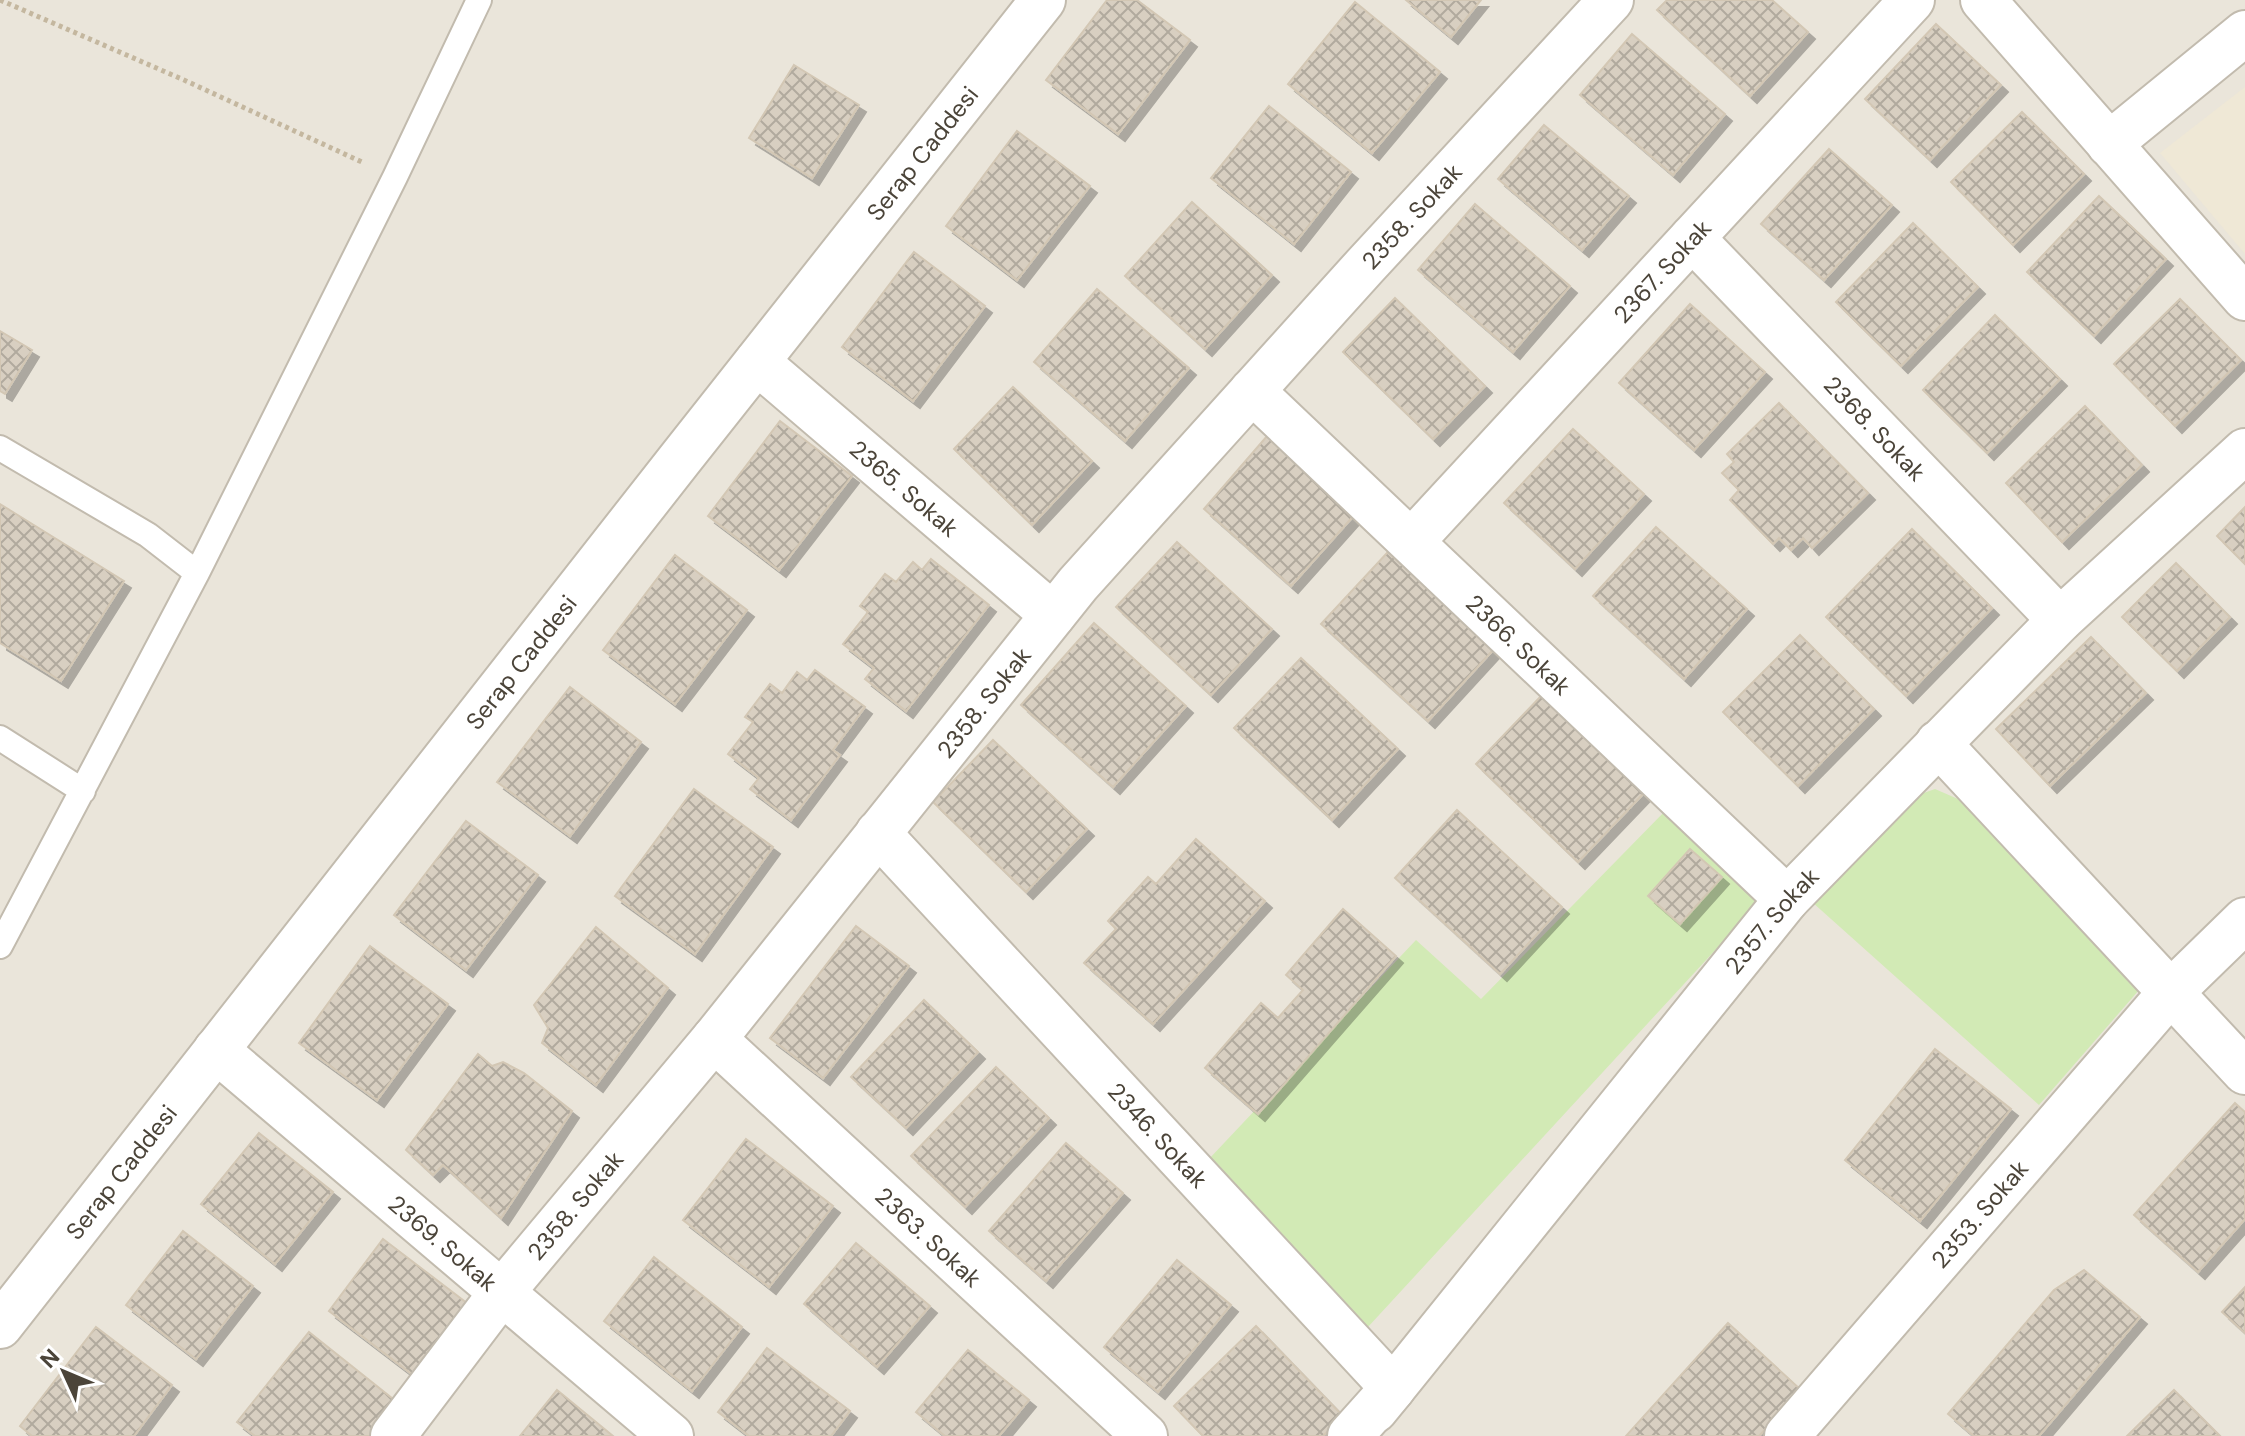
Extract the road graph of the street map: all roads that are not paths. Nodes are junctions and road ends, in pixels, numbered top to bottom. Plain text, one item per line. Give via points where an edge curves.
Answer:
1 (479, 0) edge
2 (1043, 0) edge
3 (1611, 0) edge
4 (1912, 0) edge
5 (1983, 0) edge
6 (2245, 33) edge
7 (2109, 144) junction
8 (1692, 238) junction
9 (2245, 298) edge
10 (757, 362) junction
11 (1252, 391) junction
12 (0, 448) edge
13 (2245, 451) edge
14 (1412, 541) junction
15 (197, 573) junction
16 (1053, 615) junction
17 (2060, 620) junction
18 (0, 738) edge
19 (1938, 743) junction
20 (83, 791) junction
21 (878, 833) junction
22 (1787, 899) junction
23 (2245, 920) edge
24 (1, 942) edge
25 (2171, 992) junction
26 (714, 1039) junction
27 (216, 1050) junction
28 (2245, 1072) edge
29 (502, 1292) junction
30 (0, 1326) edge
31 (1393, 1388) junction
32 (393, 1436) edge
33 (671, 1436) edge
34 (1145, 1436) edge
35 (1350, 1436) edge
36 (1381, 1436) edge
37 (1787, 1436) edge

1 - 15 lane
2 - 10 street, Serap Caddesi
3 - 11 street, 2358. Sokak
4 - 8 street, 2367. Sokak
5 - 7 street
6 - 7 street
7 - 9 street
8 - 14 street, 2367. Sokak
8 - 17 street, 2368. Sokak
10 - 16 street, 2365. Sokak
10 - 27 street, Serap Caddesi
11 - 14 street, 2366. Sokak
11 - 16 street, 2358. Sokak
12 - 15 lane via 148,535
13 - 17 street, 2357. Sokak
14 - 22 street, 2366. Sokak
15 - 20 lane
16 - 21 street, 2358. Sokak
17 - 19 street, 2357. Sokak
18 - 20 lane
19 - 22 street, 2357. Sokak
19 - 25 street
20 - 24 lane
21 - 26 street, 2358. Sokak
21 - 31 street, 2346. Sokak
22 - 31 street, 2357. Sokak
23 - 25 street, 2353. Sokak
25 - 28 street
25 - 37 street, 2353. Sokak
26 - 29 street, 2358. Sokak
26 - 34 street, 2363. Sokak
27 - 29 street, 2369. Sokak
27 - 30 street, Serap Caddesi
29 - 32 street, 2358. Sokak
29 - 33 street, 2369. Sokak
31 - 35 street, 2357. Sokak
31 - 36 street via 1364,1422

